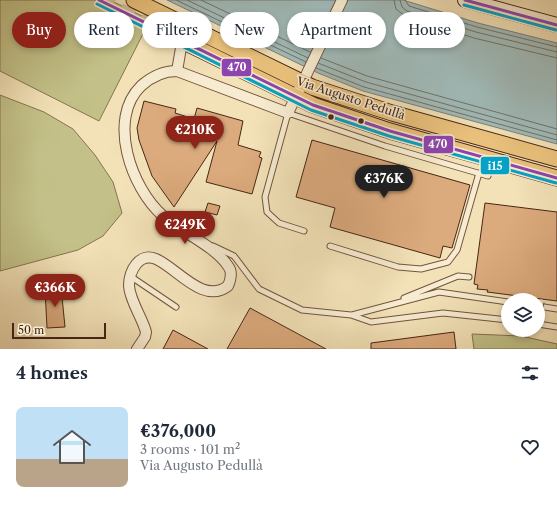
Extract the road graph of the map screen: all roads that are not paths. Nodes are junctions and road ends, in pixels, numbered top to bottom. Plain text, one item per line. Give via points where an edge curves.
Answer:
1 (134, 0) edge
2 (342, 0) edge
3 (465, 0) edge
4 (557, 25) edge
5 (181, 48) edge
6 (194, 48) edge
7 (177, 71) junction
8 (304, 77) junction
9 (295, 97) junction
10 (288, 113) junction
11 (490, 159) junction
12 (557, 159) edge
13 (479, 173) junction
14 (557, 178) edge
15 (304, 231) dead end
16 (206, 246) junction
17 (330, 246) dead end
18 (130, 276) junction
19 (469, 277) dead end
20 (501, 301) edge
21 (386, 306) junction
22 (545, 306) edge
23 (176, 307) dead end
24 (557, 309) edge
25 (351, 315) junction
26 (501, 319) edge
27 (545, 325) edge
28 (557, 327) edge
29 (137, 349) edge

1 - 8 main road, Via Augusto Pedullà
2 - 8 street
3 - 4 main road
5 - 7 street
6 - 9 main road, Via Augusto Pedullà
7 - 10 street
7 - 16 street via 168,71 155,77 134,93 127,109 123,133 135,176 150,203 163,216
8 - 9 street
8 - 12 main road, Via Augusto Pedullà via 392,112
9 - 10 street, Via Augusto Pedullà
9 - 11 main road, Via Augusto Pedullà via 390,131
10 - 13 lane via 385,146
10 - 15 lane via 265,197 267,212 279,223
11 - 13 lane via 488,176
11 - 14 main road, Via Augusto Pedullà
13 - 17 lane via 457,250 448,262 421,269 398,267
16 - 18 street via 231,270 228,286 218,291 203,289 193,284 154,258 139,261
16 - 25 lane via 213,246 234,256 259,289 302,310
18 - 23 lane
18 - 29 street via 129,286 146,332
19 - 21 lane via 458,276
20 - 21 lane via 439,292
21 - 25 lane
22 - 24 lane
25 - 26 lane via 371,322 443,313
27 - 28 lane

